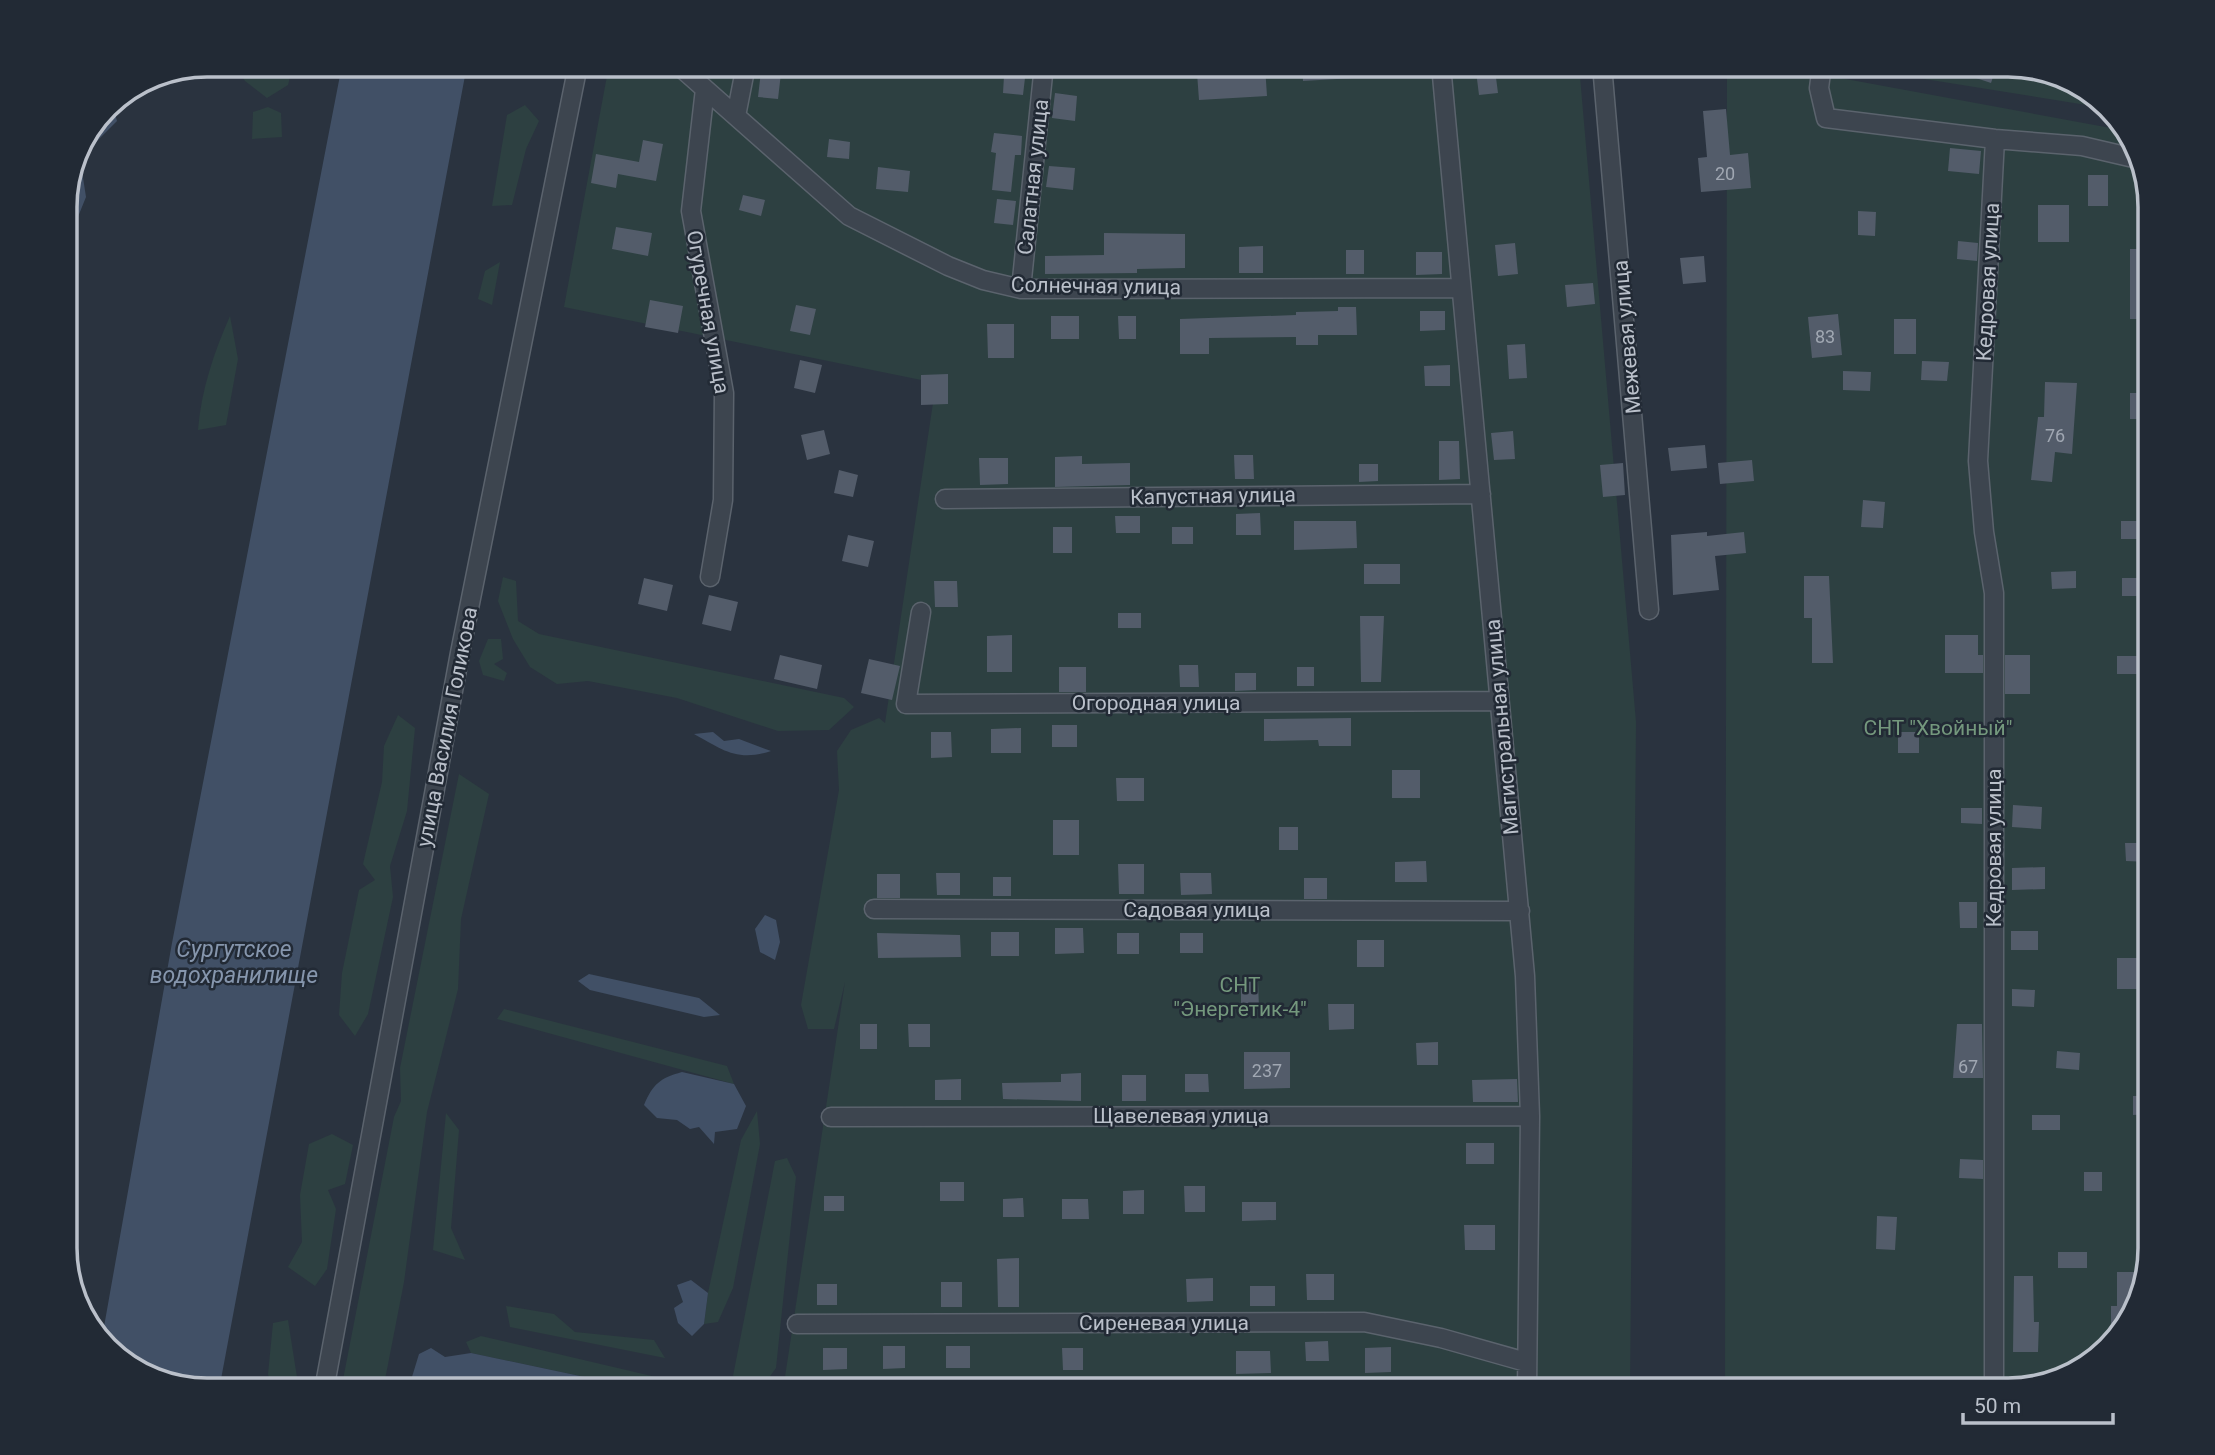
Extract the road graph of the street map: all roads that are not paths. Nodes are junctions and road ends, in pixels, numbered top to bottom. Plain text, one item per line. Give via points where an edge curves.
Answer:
1 (577, 77) edge
2 (692, 77) edge
3 (744, 77) edge
4 (1043, 77) edge
5 (1442, 77) edge
6 (1603, 77) edge
7 (1820, 77) edge
8 (705, 89) junction
9 (736, 116) junction
10 (1995, 139) junction
11 (2128, 157) edge
12 (1461, 288) junction
13 (1021, 289) junction
14 (1481, 494) junction
15 (945, 499) dead end
16 (710, 577) dead end
17 (1649, 610) dead end
18 (921, 612) dead end
19 (1499, 701) junction
20 (874, 909) dead end
21 (1520, 911) junction
22 (1530, 1116) junction
23 (831, 1117) dead end
24 (797, 1324) dead end
25 (1527, 1363) junction
26 (326, 1378) edge
27 (1527, 1378) edge
28 (1994, 1378) edge

1 - 26 street, улица Василия Голикова via 467,615
2 - 8 street, Солнечная улица
3 - 9 street
4 - 13 street, Салатная улица
5 - 12 street, Магистральная улица
6 - 17 street, Межевая улица
7 - 10 street via 1826,118
8 - 9 street, Солнечная улица
8 - 16 street, Огуречная улица via 691,211 724,393 723,500
9 - 13 street, Солнечная улица via 849,216 948,266
10 - 11 street via 2082,146
10 - 28 street, Кедровая улица via 1978,461 1994,593
12 - 13 street, Солнечная улица
12 - 14 street, Магистральная улица
14 - 15 street, Капустная улица
14 - 19 street, Магистральная улица
18 - 19 street, Огородная улица via 906,705
19 - 21 street, Магистральная улица
20 - 21 street, Садовая улица
21 - 22 street, Магистральная улица
22 - 23 street, Щавелевая улица
22 - 25 street, Магистральная улица
24 - 25 street, Сиреневая улица via 1364,1322
25 - 27 street, Магистральная улица

